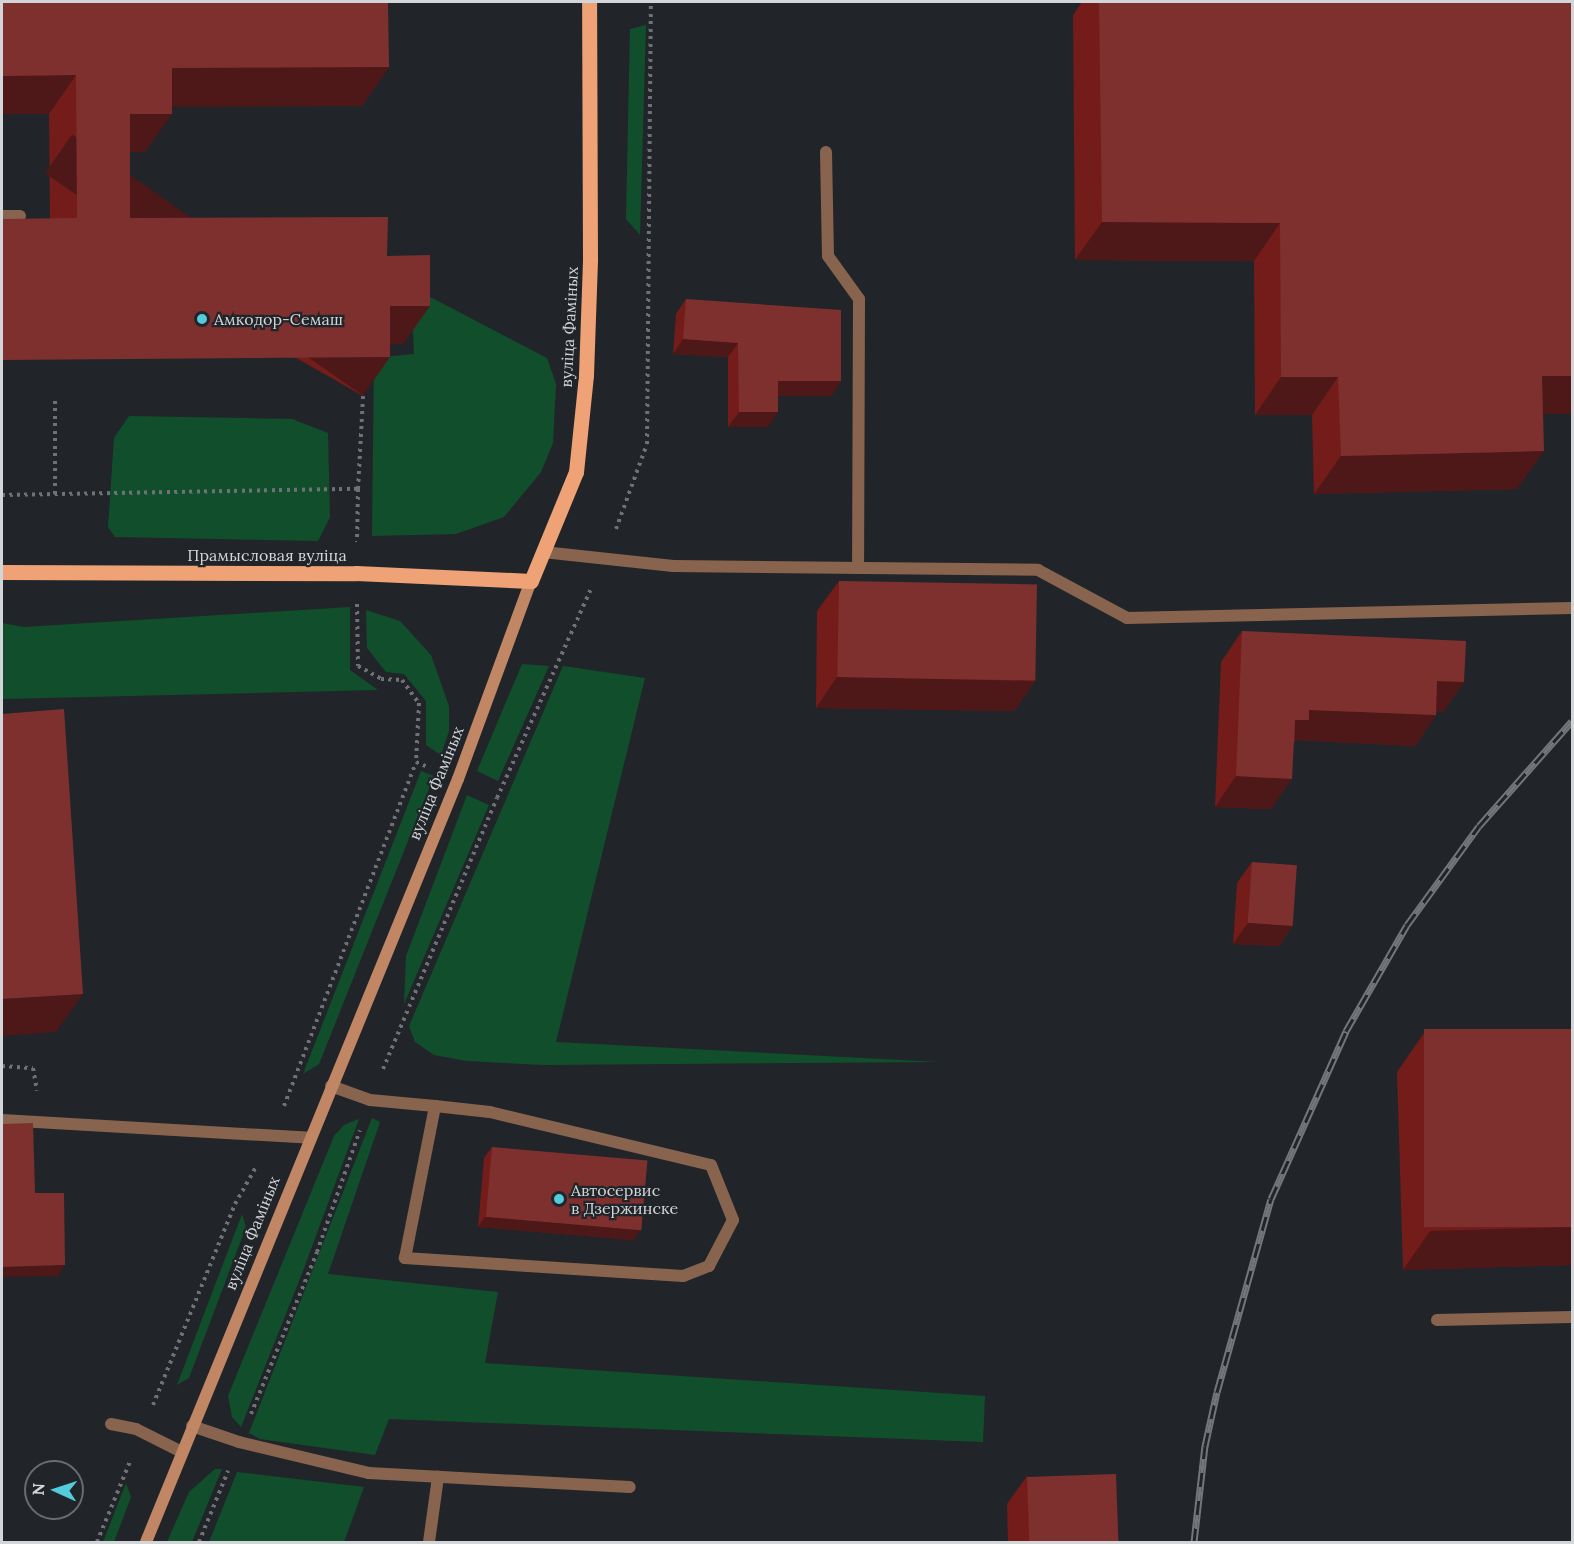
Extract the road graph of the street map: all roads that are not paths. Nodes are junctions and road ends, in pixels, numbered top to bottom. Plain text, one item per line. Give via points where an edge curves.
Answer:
1 (589, 2) edge
2 (826, 152) dead end
3 (2, 216) edge
4 (20, 216) edge
5 (543, 552) junction
6 (858, 568) junction
7 (2, 572) edge
8 (531, 581) junction
9 (1572, 608) edge
10 (332, 1086) junction
11 (435, 1106) junction
12 (2, 1120) edge
13 (310, 1138) junction
14 (1572, 1317) edge
15 (1437, 1320) dead end
16 (111, 1424) dead end
17 (192, 1426) junction
18 (182, 1452) junction
19 (438, 1477) junction
20 (630, 1487) dead end
21 (146, 1542) edge
22 (429, 1542) edge

1 - 5 main road, вуліца Фаміных via 590,259 586,375 576,472
2 - 6 lane via 828,256 859,299
3 - 4 lane
5 - 6 lane via 673,566
5 - 8 main road, вуліца Фаміных
6 - 9 lane via 1038,570 1126,618
7 - 8 main road, Прамысловая вуліца via 356,573
8 - 10 main road, вуліца Фаміных via 458,779
10 - 11 lane via 370,1100
10 - 13 main road, вуліца Фаміных
11 - 11 lane via 405,1258 683,1276 709,1266 734,1220 711,1165 490,1112
12 - 13 lane
13 - 17 main road, вуліца Фаміных
14 - 15 lane
16 - 18 lane via 136,1430
17 - 18 main road, вуліца Фаміных
17 - 19 lane via 239,1442 369,1473
18 - 21 main road, вуліца Фаміных
19 - 20 lane
19 - 22 lane

